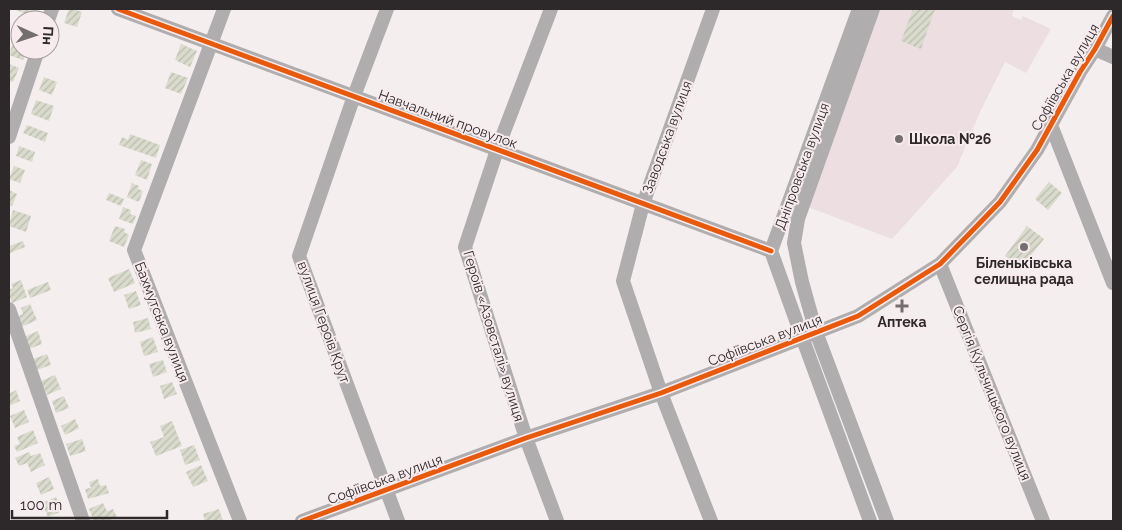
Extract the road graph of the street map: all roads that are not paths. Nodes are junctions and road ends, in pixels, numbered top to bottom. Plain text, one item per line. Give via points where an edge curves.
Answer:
1 (118, 9) edge
2 (224, 9) edge
3 (387, 9) edge
4 (550, 9) edge
5 (713, 9) edge
6 (859, 9) edge
7 (874, 9) edge
8 (1113, 16) edge
9 (211, 43) junction
10 (1095, 49) junction
11 (1113, 57) edge
12 (35, 60) edge
13 (354, 96) junction
14 (1050, 125) junction
15 (9, 137) edge
16 (498, 150) junction
17 (643, 204) junction
18 (771, 251) junction
19 (940, 264) junction
20 (1113, 283) edge
21 (9, 308) edge
22 (816, 332) junction
23 (802, 337) junction
24 (661, 393) junction
25 (526, 438) junction
26 (387, 490) junction
27 (83, 521) edge
28 (240, 521) edge
29 (302, 521) edge
30 (398, 521) edge
31 (557, 521) edge
32 (711, 521) edge
33 (870, 521) edge
34 (887, 521) edge
35 (1043, 521) edge

1 - 9 street, Навчальний провулок
2 - 9 street, Бахмутська вулиця
3 - 13 street, вулиця Героїв Крут
4 - 16 street, Героїв «Азовсталі» вулиця
5 - 17 street, Заводська вулиця
6 - 18 street, Дніпровська вулиця
7 - 22 street, Дніпровська вулиця via 798,219 794,243
8 - 10 street, Софіївська вулиця
9 - 13 street, Навчальний провулок
9 - 28 street, Бахмутська вулиця via 134,250
10 - 11 street
10 - 14 street, Софіївська вулиця
12 - 15 street
13 - 16 street, Навчальний провулок
13 - 26 street, вулиця Героїв Крут via 298,256
14 - 19 street, Софіївська вулиця via 1037,150 1000,202
14 - 20 street
16 - 17 street, Навчальний провулок
16 - 25 street, Героїв «Азовсталі» вулиця via 464,247
17 - 18 street, Навчальний провулок
17 - 24 street, Заводська вулиця via 623,281
18 - 23 street
19 - 22 street, Софіївська вулиця via 858,316
19 - 35 street, Сергія Кульчицького вулиця
21 - 27 street
22 - 23 street, Софіївська вулиця
22 - 34 street, Дніпровська вулиця
23 - 24 street, Софіївська вулиця
23 - 33 street
24 - 25 street, Софіївська вулиця
24 - 32 street, Заводська вулиця
25 - 26 street, Софіївська вулиця
25 - 31 street, Героїв «Азовсталі» вулиця
26 - 29 street, Софіївська вулиця
26 - 30 street, вулиця Героїв Крут

